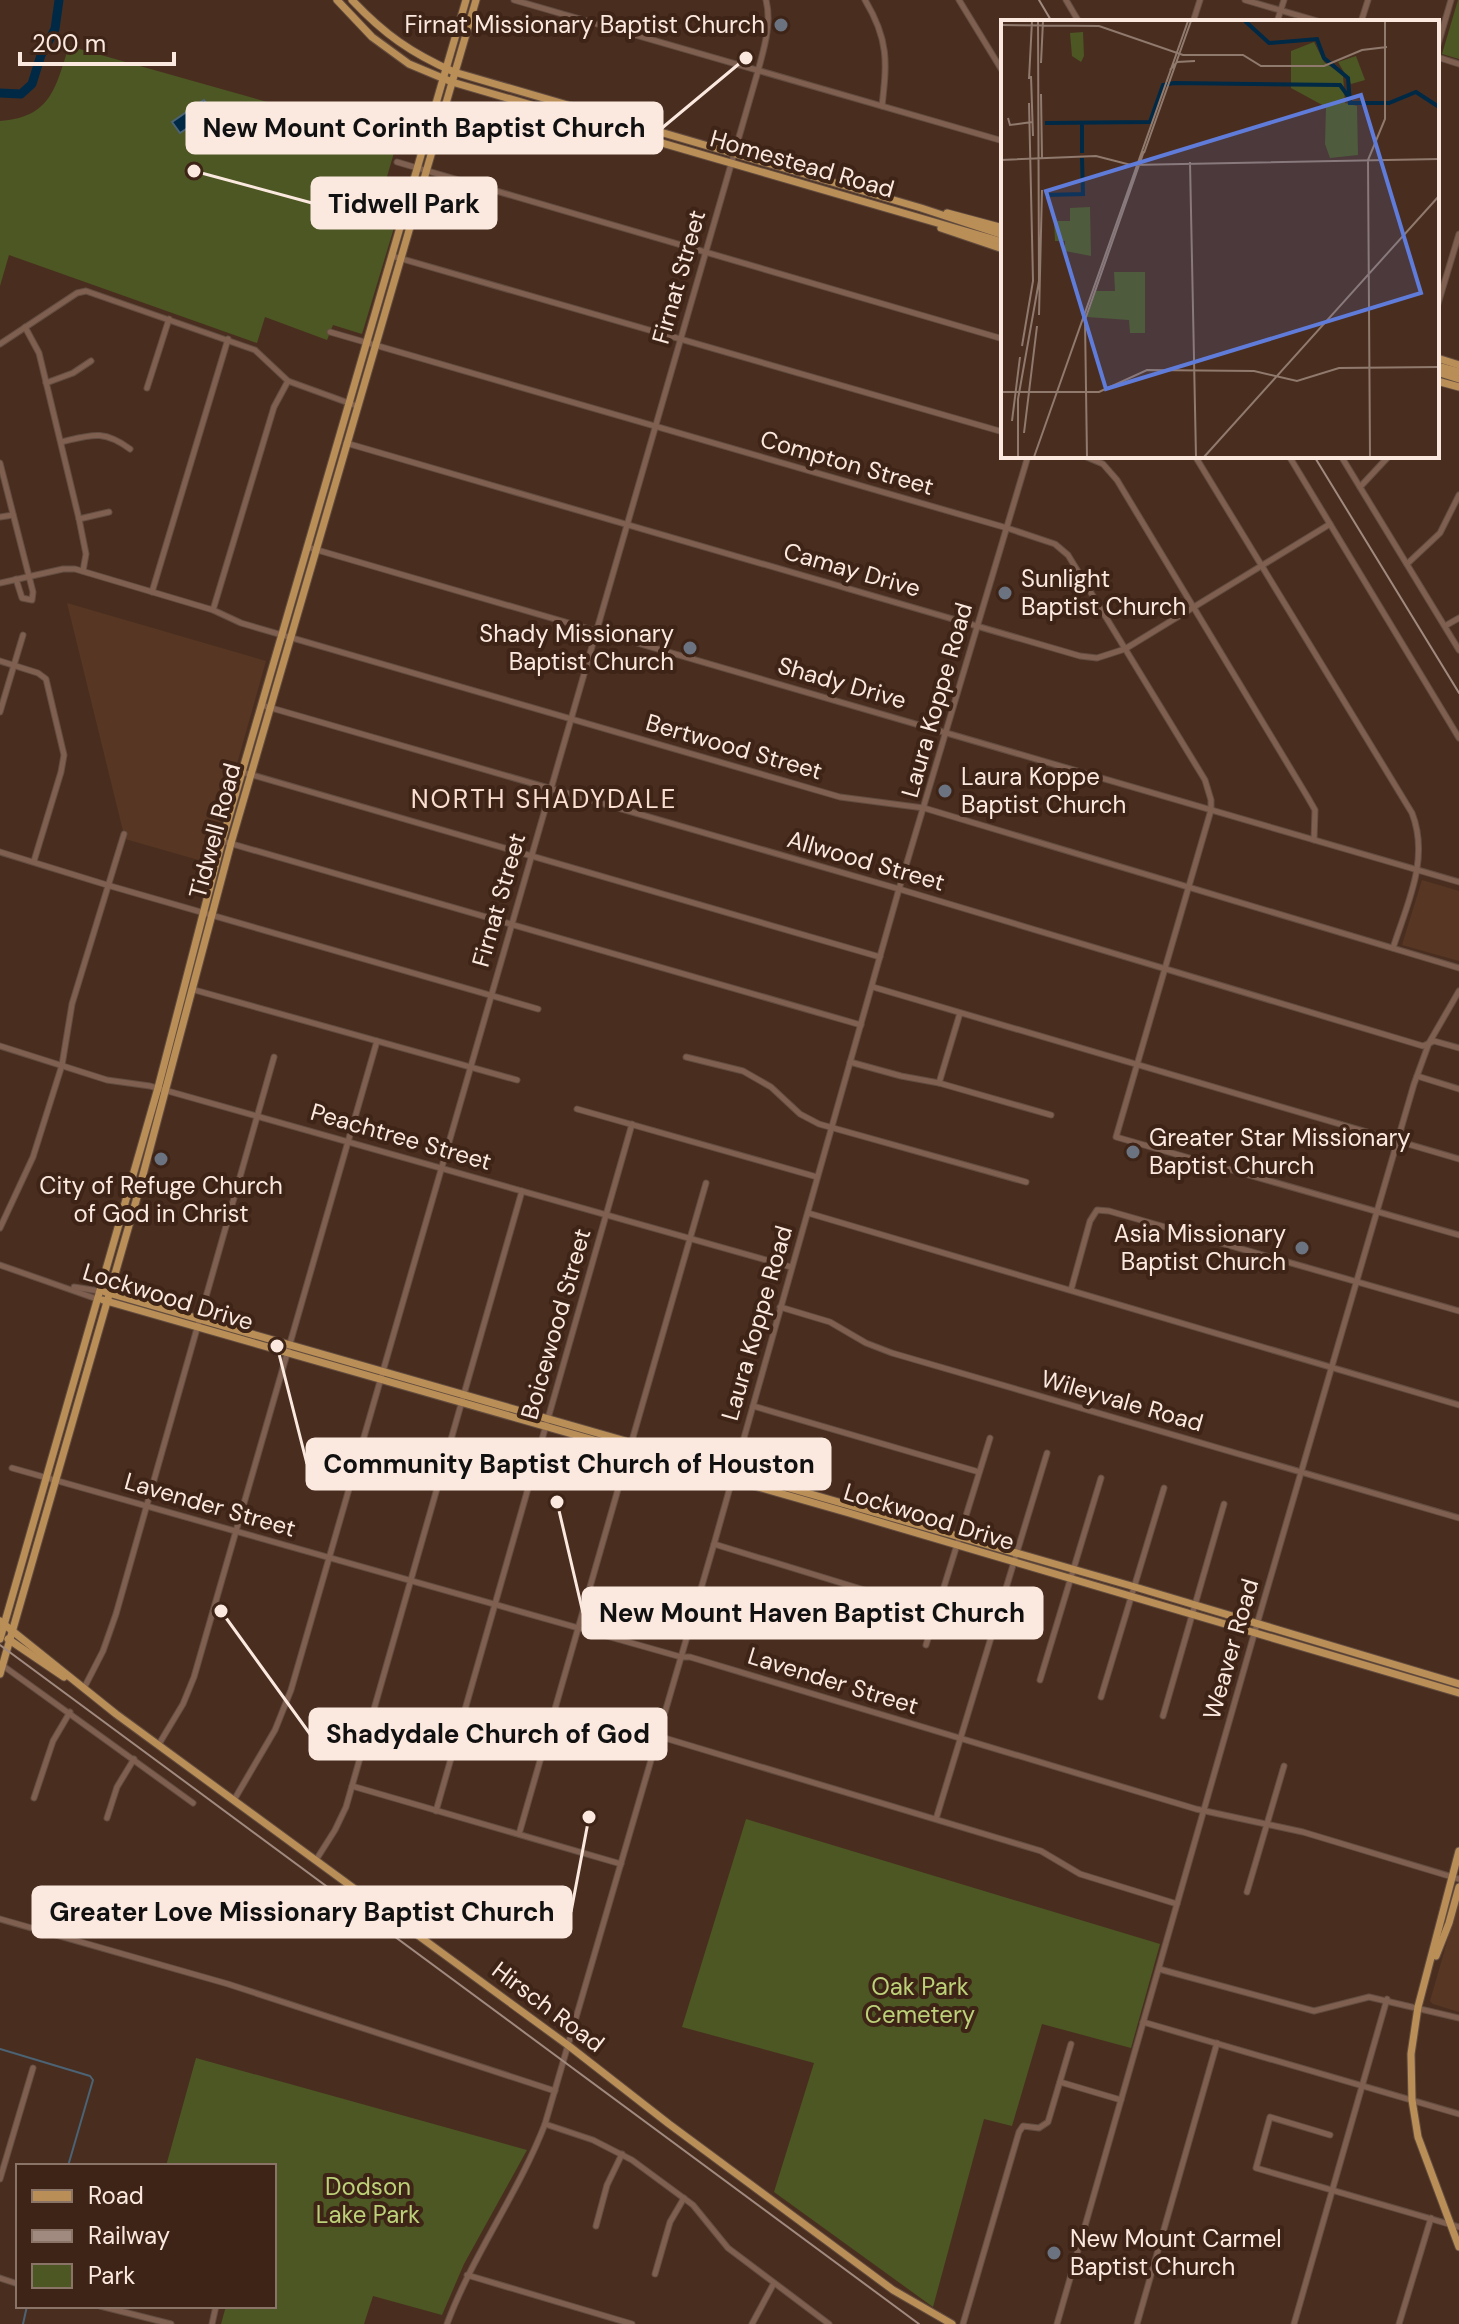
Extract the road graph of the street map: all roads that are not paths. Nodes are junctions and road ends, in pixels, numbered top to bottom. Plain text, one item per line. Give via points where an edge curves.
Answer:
1 (337, 0) edge
2 (352, 0) edge
3 (466, 0) edge
4 (476, 0) edge
5 (514, 0) edge
6 (766, 0) edge
7 (865, 0) edge
8 (959, 0) edge
9 (1066, 0) edge
10 (1200, 0) edge
11 (1245, 0) edge
12 (1284, 0) edge
13 (1368, 0) edge
14 (1451, 0) edge
15 (1281, 10) junction
16 (1078, 20) edge
17 (1194, 20) edge
18 (1278, 20) edge
19 (1314, 20) edge
20 (1362, 20) edge
21 (1439, 41) edge
22 (1439, 58) edge
23 (1459, 64) edge
24 (1001, 69) edge
25 (450, 71) junction
26 (758, 71) junction
27 (448, 80) junction
28 (526, 94) junction
29 (523, 103) junction
30 (882, 106) junction
31 (600, 115) junction
32 (598, 125) junction
33 (1001, 140) edge
34 (733, 154) junction
35 (397, 162) dead end
36 (731, 164) junction
37 (421, 169) junction
38 (817, 178) junction
39 (814, 187) junction
40 (878, 196) junction
41 (875, 205) junction
42 (921, 208) junction
43 (913, 218) junction
44 (1001, 227) edge
45 (1001, 234) edge
46 (1459, 234) edge
47 (1001, 241) edge
48 (1001, 248) edge
49 (705, 252) junction
50 (392, 256) junction
51 (401, 258) junction
52 (1439, 300) edge
53 (169, 319) junction
54 (25, 327) junction
55 (330, 332) dead end
56 (680, 338) junction
57 (1001, 338) edge
58 (228, 339) junction
59 (366, 343) junction
60 (0, 344) edge
61 (375, 345) junction
62 (1439, 359) edge
63 (91, 361) dead end
64 (1459, 365) edge
65 (1439, 367) edge
66 (1459, 372) edge
67 (1439, 373) edge
68 (1459, 379) edge
69 (288, 381) junction
70 (1439, 382) edge
71 (46, 383) junction
72 (1459, 387) edge
73 (147, 388) dead end
74 (348, 403) junction
75 (357, 406) junction
76 (655, 426) junction
77 (1001, 431) edge
78 (338, 440) junction
79 (61, 442) junction
80 (347, 444) junction
81 (130, 449) dead end
82 (1027, 458) edge
83 (1089, 458) edge
84 (1196, 458) edge
85 (1290, 458) edge
86 (1342, 458) edge
87 (1387, 458) edge
88 (0, 463) edge
89 (1360, 487) junction
90 (1459, 495) edge
91 (109, 512) dead end
92 (13, 515) junction
93 (0, 517) edge
94 (79, 519) junction
95 (627, 523) junction
96 (1330, 524) junction
97 (1007, 528) junction
98 (311, 548) junction
99 (1407, 564) junction
100 (1262, 566) junction
101 (83, 571) junction
102 (29, 576) junction
103 (16, 579) junction
104 (0, 583) edge
105 (152, 592) junction
106 (1193, 607) junction
107 (213, 610) junction
108 (1459, 618) edge
109 (977, 626) junction
110 (1445, 626) junction
111 (596, 631) junction
112 (23, 635) dead end
113 (286, 635) junction
114 (1125, 649) junction
115 (1459, 650) edge
116 (0, 661) edge
117 (14, 665) junction
118 (266, 706) junction
119 (0, 712) edge
120 (570, 719) junction
121 (946, 732) junction
122 (1459, 738) edge
123 (242, 772) junction
124 (251, 775) junction
125 (550, 788) junction
126 (924, 808) junction
127 (1211, 810) junction
128 (124, 834) dead end
129 (1314, 840) junction
130 (222, 841) junction
131 (231, 843) junction
132 (0, 852) edge
133 (531, 855) junction
134 (34, 861) junction
135 (1417, 870) junction
136 (1459, 882) edge
137 (107, 885) junction
138 (1189, 887) junction
139 (899, 889) junction
140 (203, 913) junction
141 (213, 916) junction
142 (512, 923) junction
143 (1393, 948) junction
144 (880, 957) junction
145 (1165, 968) junction
146 (1459, 968) edge
147 (872, 987) junction
148 (190, 989) junction
149 (1459, 991) edge
150 (490, 995) junction
151 (538, 1009) dead end
152 (960, 1013) junction
153 (861, 1025) junction
154 (377, 1041) junction
155 (1429, 1043) junction
156 (0, 1046) edge
157 (1459, 1048) edge
158 (274, 1057) dead end
159 (686, 1057) dead end
160 (850, 1062) junction
161 (62, 1065) junction
162 (1137, 1065) junction
163 (470, 1066) junction
164 (1417, 1076) junction
165 (517, 1080) dead end
166 (939, 1083) junction
167 (158, 1088) junction
168 (1459, 1089) edge
169 (167, 1091) junction
170 (577, 1109) dead end
171 (257, 1115) junction
172 (1051, 1115) dead end
173 (632, 1124) junction
174 (832, 1126) junction
175 (348, 1141) junction
176 (1397, 1141) junction
177 (1459, 1159) edge
178 (441, 1167) junction
179 (817, 1177) junction
180 (1026, 1182) dead end
181 (706, 1183) dead end
182 (522, 1191) junction
183 (127, 1197) junction
184 (136, 1201) junction
185 (1376, 1211) junction
186 (808, 1213) junction
187 (606, 1214) junction
188 (0, 1228) edge
189 (1459, 1235) edge
190 (690, 1239) junction
191 (0, 1265) edge
192 (791, 1267) junction
193 (1356, 1282) junction
194 (1071, 1290) junction
195 (98, 1295) junction
196 (108, 1297) junction
197 (780, 1307) junction
198 (1459, 1311) edge
199 (199, 1318) junction
200 (196, 1328) junction
201 (290, 1346) junction
202 (288, 1355) junction
203 (1332, 1366) junction
204 (381, 1377) junction
205 (77, 1386) junction
206 (464, 1395) junction
207 (461, 1404) junction
208 (1459, 1405) edge
209 (753, 1406) junction
210 (547, 1424) junction
211 (990, 1438) dead end
212 (630, 1448) junction
213 (1047, 1453) dead end
214 (12, 1468) dead end
215 (1300, 1471) junction
216 (979, 1472) junction
217 (46, 1476) junction
218 (731, 1477) junction
219 (1101, 1478) dead end
220 (55, 1479) junction
221 (1164, 1488) dead end
222 (1224, 1504) dead end
223 (146, 1506) junction
224 (1459, 1518) edge
225 (237, 1532) junction
226 (960, 1538) junction
227 (33, 1540) junction
228 (714, 1544) junction
229 (958, 1547) junction
230 (1018, 1554) junction
231 (329, 1556) junction
232 (1015, 1563) junction
233 (1074, 1570) junction
234 (410, 1580) junction
235 (1071, 1580) junction
236 (1135, 1587) junction
237 (1132, 1597) junction
238 (494, 1604) junction
239 (1196, 1605) junction
240 (936, 1612) junction
241 (1193, 1615) junction
242 (2, 1623) edge
243 (1257, 1624) junction
244 (579, 1628) junction
245 (12, 1630) junction
246 (1254, 1634) junction
247 (0, 1635) edge
248 (9, 1640) junction
249 (926, 1645) dead end
250 (1322, 1649) junction
251 (681, 1657) junction
252 (1, 1668) edge
253 (1423, 1678) junction
254 (1040, 1680) dead end
255 (1459, 1684) edge
256 (83, 1689) junction
257 (1459, 1693) edge
258 (1101, 1697) dead end
259 (70, 1712) junction
260 (1163, 1716) dead end
261 (658, 1736) junction
262 (959, 1737) junction
263 (159, 1744) junction
264 (134, 1759) junction
265 (1284, 1766) dead end
266 (352, 1786) junction
267 (34, 1798) dead end
268 (234, 1800) junction
269 (193, 1803) dead end
270 (436, 1811) junction
271 (1203, 1811) junction
272 (107, 1818) dead end
273 (936, 1819) junction
274 (1267, 1824) junction
275 (519, 1834) junction
276 (1459, 1851) edge
277 (316, 1860) junction
278 (621, 1864) junction
279 (1455, 1878) edge
280 (1459, 1887) edge
281 (1247, 1892) dead end
282 (1177, 1904) junction
283 (0, 1919) edge
284 (1159, 1969) junction
285 (1428, 1973) junction
286 (1387, 1999) junction
287 (1418, 2007) junction
288 (1459, 2018) edge
289 (1143, 2022) junction
290 (1217, 2043) junction
291 (1071, 2044) dead end
292 (569, 2046) junction
293 (33, 2068) dead end
294 (1060, 2082) junction
295 (1363, 2086) junction
296 (555, 2091) junction
297 (1121, 2100) junction
298 (1412, 2100) junction
299 (1459, 2114) edge
300 (545, 2124) junction
301 (1330, 2135) dead end
302 (622, 2154) junction
303 (0, 2179) edge
304 (1333, 2190) junction
305 (684, 2198) junction
306 (1431, 2218) junction
307 (596, 2226) dead end
308 (1455, 2226) edge
309 (1459, 2247) edge
310 (655, 2274) dead end
311 (467, 2275) junction
312 (774, 2283) junction
313 (108, 2308) edge
314 (171, 2324) edge
315 (447, 2324) edge
316 (632, 2324) edge
317 (752, 2324) edge
318 (829, 2324) edge
319 (952, 2324) edge
320 (963, 2324) edge
321 (1057, 2324) edge
322 (1137, 2324) edge
323 (1294, 2324) edge
324 (1399, 2324) edge

1 - 27 main road, Homestead Road via 372,37 409,64
2 - 25 main road, Homestead Road via 417,56
3 - 25 main road, Tidwell Road
4 - 25 main road, Tidwell Road
5 - 26 street
6 - 26 street, Firnat Street via 767,34
7 - 30 street via 886,50
8 - 24 street
9 - 16 street
10 - 17 street
11 - 15 street
12 - 15 street
13 - 20 street
14 - 21 street
15 - 18 street
15 - 19 street
22 - 23 street
25 - 27 main road, Tidwell Road
25 - 28 main road, Homestead Road
26 - 30 street
26 - 34 street, Firnat Street
27 - 29 main road, Homestead Road
27 - 37 main road, Tidwell Road
28 - 29 main road
28 - 31 main road, Homestead Road
29 - 32 main road, Homestead Road
30 - 33 street
31 - 32 main road
31 - 34 main road, Homestead Road
32 - 36 main road, Homestead Road
34 - 36 street, Firnat Street
34 - 38 main road, Homestead Road
35 - 37 street
36 - 39 main road, Homestead Road
36 - 49 street, Firnat Street
37 - 49 street
37 - 50 main road, Tidwell Road
37 - 51 main road, Tidwell Road
38 - 39 main road
38 - 40 main road, Homestead Road
39 - 41 main road, Homestead Road
40 - 41 main road
40 - 42 main road, Homestead Road
41 - 43 main road, Homestead Road
42 - 44 main road
42 - 45 main road, Homestead Road
43 - 47 main road, Homestead Road
43 - 48 main road
46 - 52 street
49 - 56 street, Firnat Street
49 - 57 street
50 - 51 street
50 - 59 main road, Tidwell Road
51 - 56 street
51 - 61 main road, Tidwell Road
53 - 54 street via 86,291
53 - 58 street
53 - 73 street
54 - 60 street
54 - 71 street
55 - 59 street, Compton Street
56 - 76 street, Firnat Street
56 - 77 street
58 - 69 street via 255,350
58 - 105 street
59 - 61 street, Compton Street
59 - 74 main road, Tidwell Road
61 - 75 main road, Tidwell Road
61 - 76 street, Compton Street
62 - 64 main road
63 - 71 street
65 - 66 main road
67 - 68 main road
69 - 74 street
69 - 107 street via 274,407
70 - 72 main road
71 - 79 street
74 - 75 street
74 - 78 main road, Tidwell Road
75 - 80 main road, Tidwell Road
76 - 95 street, Firnat Street
76 - 97 street, Compton Street
78 - 80 street, Camay Drive
78 - 98 main road, Tidwell Road
79 - 81 street via 98,434
79 - 94 street
80 - 95 street, Camay Drive
80 - 98 main road, Tidwell Road
82 - 97 street, Laura Koppe Road
83 - 106 street via 1103,464 1117,480
84 - 100 street
85 - 96 street
86 - 89 street
87 - 89 street
88 - 92 street
89 - 99 street
90 - 99 street via 1440,533
91 - 94 street
92 - 93 street
92 - 102 street
94 - 101 street via 86,554
95 - 109 street, Camay Drive
95 - 111 street, Firnat Street
96 - 100 street, Camay Drive
96 - 122 street
97 - 109 street, Laura Koppe Road
97 - 114 street, Compton Street via 1055,544 1068,555
98 - 111 street, Shady Drive
98 - 113 main road, Tidwell Road
99 - 110 street
100 - 106 street, Camay Drive
100 - 135 street via 1412,813 1419,832
101 - 102 street, Bertwood Street
101 - 105 street, Bertwood Street
102 - 103 street, Bertwood Street
102 - 103 street via 29,601 22,598
103 - 104 street, Bertwood Street
105 - 107 street, Bertwood Street
106 - 114 street, Camay Drive
106 - 129 street via 1315,810
107 - 113 street, Bertwood Street
108 - 110 street
109 - 114 street, Camay Drive via 1080,656 1097,658
109 - 121 street, Laura Koppe Road
110 - 115 street
111 - 120 street, Firnat Street
111 - 121 street, Shady Drive
112 - 117 street
113 - 118 main road, Tidwell Road
113 - 120 street, Bertwood Street
114 - 127 street, Compton Street via 1205,780
116 - 117 street
117 - 119 street
117 - 134 street via 46,679 64,755
118 - 123 main road, Tidwell Road
118 - 124 main road, Tidwell Road
118 - 125 street, Allwood Street
120 - 125 street, Firnat Street
120 - 126 street, Bertwood Street via 840,797
121 - 126 street, Laura Koppe Road
121 - 127 street, Shady Drive
123 - 124 street
123 - 130 main road, Tidwell Road
124 - 131 main road, Tidwell Road
124 - 133 street
125 - 133 street, Firnat Street
125 - 139 street, Allwood Street
126 - 138 street, Bertwood Street
126 - 139 street, Laura Koppe Road
127 - 129 street, Shady Drive
127 - 138 street
128 - 137 street
129 - 135 street, Shady Drive
130 - 131 street
130 - 140 main road, Tidwell Road
131 - 141 main road, Tidwell Road
131 - 142 street
132 - 134 street
133 - 142 street, Firnat Street
133 - 144 street
134 - 137 street
135 - 136 street, Shady Drive
135 - 143 street
137 - 140 street
137 - 161 street via 72,1004
138 - 143 street, Bertwood Street
138 - 145 street
139 - 144 street, Laura Koppe Road
139 - 145 street, Allwood Street
140 - 141 street
140 - 148 main road, Tidwell Road
141 - 148 main road, Tidwell Road
141 - 150 street
142 - 150 street, Firnat Street
142 - 153 street
143 - 146 street, Bertwood Street
144 - 147 street, Laura Koppe Road
145 - 155 street, Allwood Street via 1423,1046
145 - 162 street
147 - 152 street
147 - 153 street, Laura Koppe Road
148 - 154 street
148 - 167 main road, Tidwell Road
148 - 169 main road, Tidwell Road
149 - 155 street, Weaver Road
150 - 151 street
150 - 163 street, Firnat Street
152 - 162 street
152 - 166 street
153 - 160 street, Laura Koppe Road
154 - 163 street
154 - 175 street
155 - 157 street, Allwood Street
155 - 164 street, Weaver Road
156 - 161 street, Peachtree Street
158 - 171 street
159 - 174 street via 743,1071 771,1087 800,1114
160 - 166 street
160 - 174 street, Laura Koppe Road
161 - 167 street, Peachtree Street via 107,1080
161 - 188 street via 33,1157
162 - 176 street
162 - 185 street via 1116,1137
163 - 165 street
163 - 178 street, Firnat Street
164 - 168 street
164 - 176 street, Weaver Road
166 - 172 street
167 - 169 street, Peachtree Street
167 - 183 main road, Tidwell Road
169 - 171 street, Peachtree Street
169 - 184 main road, Tidwell Road
170 - 173 street
171 - 175 street, Peachtree Street
171 - 199 street
173 - 179 street
173 - 187 street, Boicewood Street
174 - 179 street, Laura Koppe Road
174 - 180 street
175 - 178 street, Peachtree Street
175 - 201 street
176 - 177 street
176 - 185 street, Weaver Road
178 - 182 street, Peachtree Street
178 - 204 street, Firnat Street
179 - 186 street, Laura Koppe Road
181 - 190 street
182 - 187 street, Peachtree Street
182 - 206 street
183 - 184 main road
183 - 195 main road, Tidwell Road
184 - 196 main road, Tidwell Road
185 - 189 street
185 - 193 street, Weaver Road
186 - 192 street, Laura Koppe Road
186 - 194 street
187 - 190 street, Peachtree Street
187 - 210 street, Boicewood Street
190 - 192 street, Peachtree Street
190 - 212 street
191 - 195 street, Lockwood Drive
192 - 197 street, Laura Koppe Road
193 - 194 street via 1097,1210
193 - 198 street
193 - 203 street, Weaver Road
194 - 203 street
195 - 196 main road, Lockwood Drive
195 - 205 main road, Tidwell Road
196 - 199 main road, Lockwood Drive
196 - 200 main road, Lockwood Drive
196 - 205 main road, Tidwell Road
197 - 209 street, Laura Koppe Road
197 - 215 street, Wileyvale Road via 830,1322 892,1353
199 - 200 street
199 - 201 main road, Lockwood Drive
200 - 202 main road, Lockwood Drive
200 - 223 street
201 - 202 street
201 - 204 main road, Lockwood Drive
202 - 204 main road, Lockwood Drive
202 - 225 street
203 - 208 street
203 - 215 street, Weaver Road
204 - 206 main road, Lockwood Drive
204 - 207 main road, Lockwood Drive
204 - 231 street, Firnat Street
205 - 217 main road, Tidwell Road
205 - 220 main road, Tidwell Road
206 - 207 street
206 - 210 main road, Lockwood Drive
207 - 210 main road, Lockwood Drive
207 - 234 street
209 - 216 street
209 - 218 street, Laura Koppe Road
210 - 212 main road, Lockwood Drive
210 - 238 street, Boicewood Street
211 - 216 street
212 - 218 main road, Lockwood Drive
212 - 244 street
213 - 230 street
214 - 217 street, Lavender Street
215 - 224 street, Wileyvale Road
215 - 243 street, Weaver Road
216 - 226 street
217 - 220 street, Lavender Street
217 - 227 main road, Tidwell Road
218 - 226 main road, Lockwood Drive
218 - 228 street, Laura Koppe Road
218 - 229 main road, Lockwood Drive
219 - 233 street
220 - 223 street, Lavender Street
220 - 227 main road, Tidwell Road
221 - 236 street
222 - 239 street
223 - 225 street, Lavender Street
223 - 256 street via 116,1614
225 - 231 street, Lavender Street
225 - 263 street via 194,1677
226 - 229 street
226 - 230 main road, Lockwood Drive
227 - 242 main road, Tidwell Road
227 - 245 main road, Tidwell Road
228 - 240 street
228 - 251 street, Laura Koppe Road
229 - 232 main road, Lockwood Drive
229 - 240 street
230 - 232 street
230 - 233 main road, Lockwood Drive
231 - 234 street, Lavender Street
231 - 268 street, Firnat Street via 291,1690 259,1761
232 - 235 main road, Lockwood Drive
232 - 262 street
233 - 235 street
233 - 236 main road, Lockwood Drive
234 - 238 street, Lavender Street
234 - 266 street
235 - 237 main road, Lockwood Drive
235 - 254 street
236 - 237 street
236 - 239 main road, Lockwood Drive
237 - 241 main road, Lockwood Drive
237 - 258 street
238 - 244 street, Lavender Street
238 - 270 street, Boicewood Street
239 - 241 street
239 - 243 main road, Lockwood Drive
240 - 249 street
241 - 246 main road, Lockwood Drive
241 - 260 street
242 - 245 main road, Hirsch Road
242 - 247 main road, Tidwell Road
243 - 246 street, Weaver Road
243 - 250 main road, Lockwood Drive
244 - 251 street, Lavender Street
244 - 275 street
245 - 248 main road, Tidwell Road
245 - 256 main road, Hirsch Road
246 - 250 main road, Lockwood Drive
246 - 271 street, Weaver Road
247 - 248 main road, Hirsch Road
248 - 252 main road, Tidwell Road
248 - 256 main road, Hirsch Road
250 - 253 main road, Lockwood Drive
251 - 261 street, Laura Koppe Road
251 - 262 street, Lavender Street
252 - 259 street
253 - 255 main road, Lockwood Drive
253 - 257 main road, Lockwood Drive
256 - 263 main road, Hirsch Road
259 - 264 street
259 - 267 street via 53,1741
261 - 273 street
261 - 278 street, Laura Koppe Road
262 - 271 street, Lavender Street
262 - 273 street
263 - 268 main road, Hirsch Road
264 - 269 street
264 - 272 street
265 - 274 street
266 - 270 street
266 - 277 street
268 - 277 main road, Hirsch Road
270 - 275 street
271 - 274 street, Lavender Street
271 - 282 street, Weaver Road
273 - 282 street via 1041,1851 1080,1874
274 - 279 street, Lavender Street
274 - 281 street
275 - 278 street
276 - 279 main road
277 - 292 main road, Hirsch Road
278 - 292 street, Laura Koppe Road
279 - 285 main road
280 - 285 main road
282 - 284 street, Weaver Road
283 - 296 street via 225,1983
284 - 286 street via 1314,2011 1369,1997
284 - 289 street, Weaver Road
285 - 287 main road
286 - 287 street
286 - 295 street
287 - 288 street
287 - 298 main road
289 - 290 street
289 - 297 street, Weaver Road
290 - 295 street
290 - 322 street
291 - 294 street
292 - 296 street, Laura Koppe Road
292 - 319 main road, Hirsch Road via 893,2290
293 - 303 street
294 - 297 street
294 - 320 street via 1045,2126 1023,2126 1019,2132
295 - 298 street
295 - 304 street
296 - 300 street, Laura Koppe Road
297 - 321 street, Weaver Road
298 - 299 street
298 - 308 main road via 1418,2137
300 - 302 street
300 - 311 street, Laura Koppe Road
301 - 304 street via 1270,2117 1256,2168
302 - 305 street
302 - 307 street
304 - 306 street
304 - 323 street
305 - 310 street via 670,2222
305 - 312 street via 728,2248
306 - 308 street
306 - 324 street
308 - 309 main road
311 - 315 street, Laura Koppe Road
311 - 316 street
312 - 317 street
312 - 318 street
313 - 314 street

